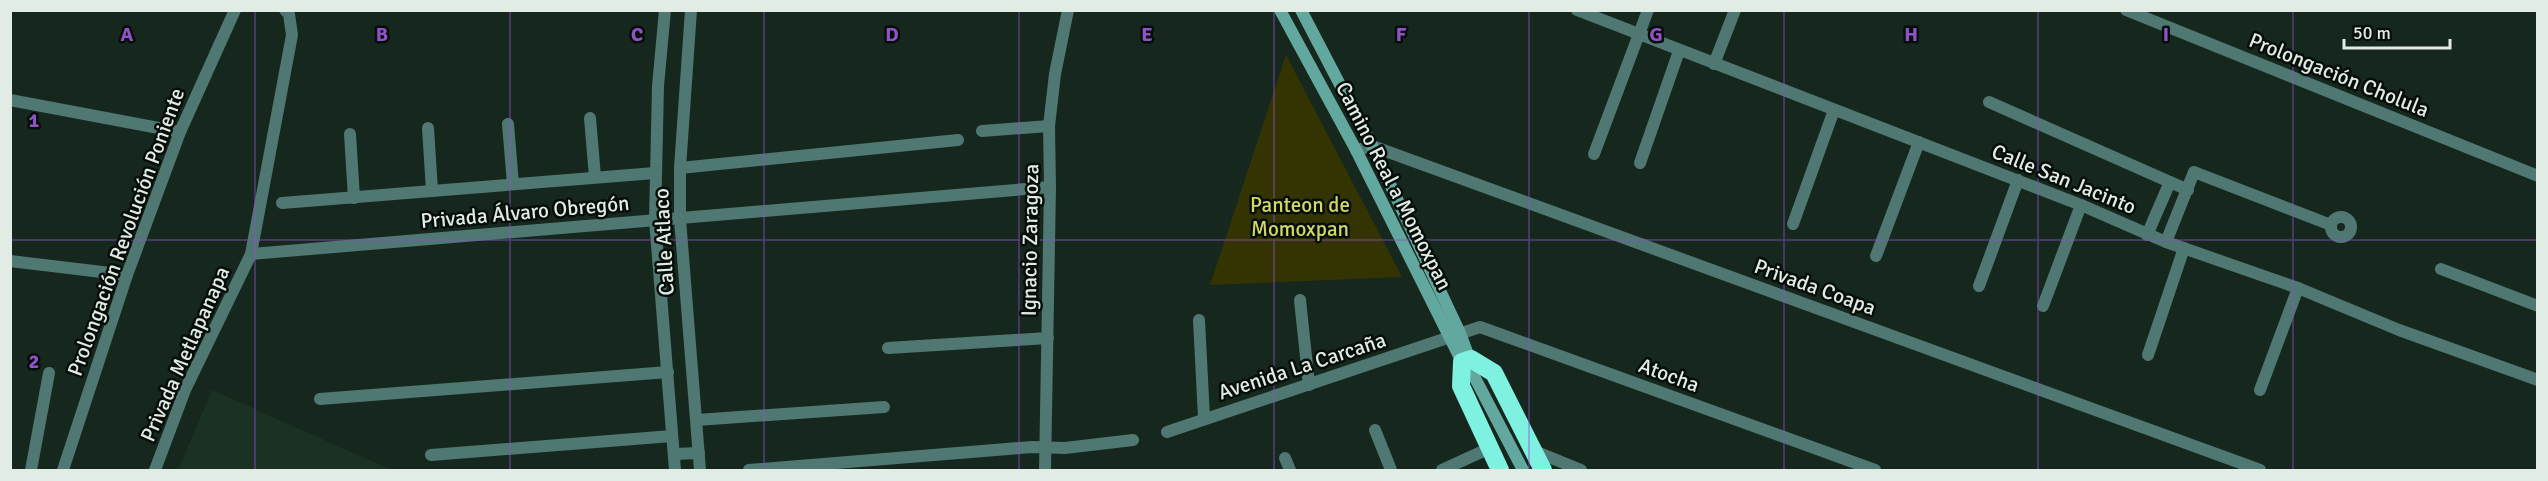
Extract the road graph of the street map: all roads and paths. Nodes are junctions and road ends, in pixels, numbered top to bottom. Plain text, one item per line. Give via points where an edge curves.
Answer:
1 (236, 10) edge
2 (285, 10) edge
3 (665, 10) edge
4 (690, 10) edge
5 (1068, 10) edge
6 (1280, 10) edge
7 (1301, 10) edge
8 (1577, 10) edge
9 (1648, 10) edge
10 (1735, 10) edge
11 (2126, 10) edge
12 (1638, 35) junction
13 (1679, 51) junction
14 (1714, 64) junction
15 (10, 100) edge
16 (1989, 102) dead end
17 (1834, 110) junction
18 (590, 118) dead end
19 (508, 124) dead end
20 (1050, 126) junction
21 (428, 128) dead end
22 (982, 131) dead end
23 (180, 132) junction
24 (350, 134) dead end
25 (958, 140) dead end
26 (1919, 142) junction
27 (1372, 146) junction
28 (1356, 150) junction
29 (1594, 154) dead end
30 (1640, 163) dead end
31 (680, 168) junction
32 (655, 173) junction
33 (2538, 176) edge
34 (595, 177) junction
35 (2018, 180) junction
36 (2170, 182) junction
37 (513, 184) junction
38 (1050, 187) junction
39 (2188, 190) junction
40 (432, 191) junction
41 (354, 198) junction
42 (282, 203) dead end
43 (2081, 205) junction
44 (680, 219) junction
45 (655, 220) junction
46 (1793, 224) dead end
47 (2331, 225) dead end
48 (2147, 235) junction
49 (2166, 242) junction
50 (2184, 248) junction
51 (251, 254) junction
52 (1876, 256) dead end
53 (10, 261) edge
54 (2441, 269) dead end
55 (127, 275) junction
56 (1979, 286) dead end
57 (2298, 288) junction
58 (1300, 300) dead end
59 (2043, 306) dead end
60 (2538, 306) edge
61 (1199, 320) dead end
62 (1455, 334) junction
63 (1048, 338) junction
64 (888, 348) dead end
65 (2148, 355) dead end
66 (1466, 360) junction
67 (668, 372) junction
68 (49, 373) dead end
69 (2538, 380) edge
70 (1309, 385) junction
71 (2260, 390) dead end
72 (320, 399) dead end
73 (884, 407) dead end
74 (1204, 418) junction
75 (697, 420) junction
76 (1375, 430) dead end
77 (1167, 432) dead end
78 (672, 436) junction
79 (1133, 440) dead end
80 (1046, 447) junction
81 (1490, 448) junction
82 (1532, 450) junction
83 (699, 453) junction
84 (431, 454) dead end
85 (674, 454) junction
86 (1285, 458) dead end
87 (31, 471) edge
88 (63, 471) edge
89 (155, 471) edge
90 (675, 471) edge
91 (700, 471) edge
92 (749, 471) edge
93 (1045, 471) edge
94 (1290, 471) edge
95 (1391, 471) edge
96 (1442, 471) edge
97 (1500, 471) edge
98 (1523, 471) edge
99 (1543, 471) edge
100 (1581, 471) edge
101 (1875, 471) edge
102 (2260, 471) edge

1 - 23 street, Prolongación Revolución Poniente
2 - 51 street via 292,35
3 - 32 street, Calle Atlaco
4 - 31 street, Calle Atlaco
5 - 20 street, Ignacio Zaragoza via 1055,74
6 - 28 street, Camino Real a Momoxpan
7 - 27 street, Camino Real a Momoxpan
8 - 12 street, Calle San Jacinto
9 - 12 street
10 - 14 street
11 - 33 street, Prolongación Cholula
12 - 13 street, Calle San Jacinto
12 - 29 street
13 - 14 street, Calle San Jacinto
13 - 30 street
14 - 17 street, Calle San Jacinto
15 - 23 street
16 - 36 street
17 - 26 street, Calle San Jacinto
17 - 46 street
18 - 34 street
19 - 37 street
20 - 22 street
20 - 38 street, Ignacio Zaragoza
21 - 40 street
23 - 55 street, Prolongación Revolución Poniente
24 - 41 street
25 - 31 street
26 - 35 street, Calle San Jacinto
26 - 52 street
27 - 28 street
27 - 62 street, Camino Real a Momoxpan
27 - 102 street, Privada Coapa
28 - 62 street, Camino Real a Momoxpan
31 - 44 street, Calle Atlaco
32 - 34 street
32 - 45 street, Calle Atlaco
34 - 37 street
35 - 43 street, Calle San Jacinto
35 - 56 street
36 - 39 street
36 - 48 street
37 - 40 street
38 - 44 street, Privada Álvaro Obregón
38 - 63 street, Ignacio Zaragoza
39 - 47 street via 2194,172
39 - 49 street
40 - 41 street
41 - 42 street
43 - 48 street, Calle San Jacinto
43 - 59 street
44 - 45 street, Privada Álvaro Obregón
44 - 75 street, Calle Atlaco
45 - 51 street, Privada Álvaro Obregón
45 - 67 street, Calle Atlaco
48 - 49 street, Calle San Jacinto
49 - 50 street, Calle San Jacinto
50 - 57 street, Calle San Jacinto
50 - 65 street
51 - 89 street, Privada Metlapanapa via 186,390
53 - 55 street
54 - 60 street
55 - 88 street, Prolongación Revolución Poniente
57 - 69 street, Calle San Jacinto via 2399,330
57 - 71 street
58 - 70 street
61 - 74 street
62 - 66 street, Camino Real a Momoxpan
62 - 70 street, Avenida La Carcaña
62 - 101 street, Atocha via 1480,327
63 - 64 street
63 - 80 street, Ignacio Zaragoza
66 - 81 highway via 1461,386
66 - 82 highway via 1494,373
66 - 98 street, Camino Real a Momoxpan
67 - 72 street
67 - 78 street, Calle Atlaco
68 - 87 street
70 - 74 street, Avenida La Carcaña
73 - 75 street
74 - 77 street, Avenida La Carcaña
75 - 83 street, Calle Atlaco
76 - 95 street
78 - 84 street
78 - 85 street, Calle Atlaco
79 - 80 street
80 - 92 street
80 - 93 street, Ignacio Zaragoza
81 - 96 street
81 - 97 highway
82 - 99 highway
82 - 100 street
83 - 85 street
83 - 91 street, Calle Atlaco
85 - 90 street, Calle Atlaco
86 - 94 street

